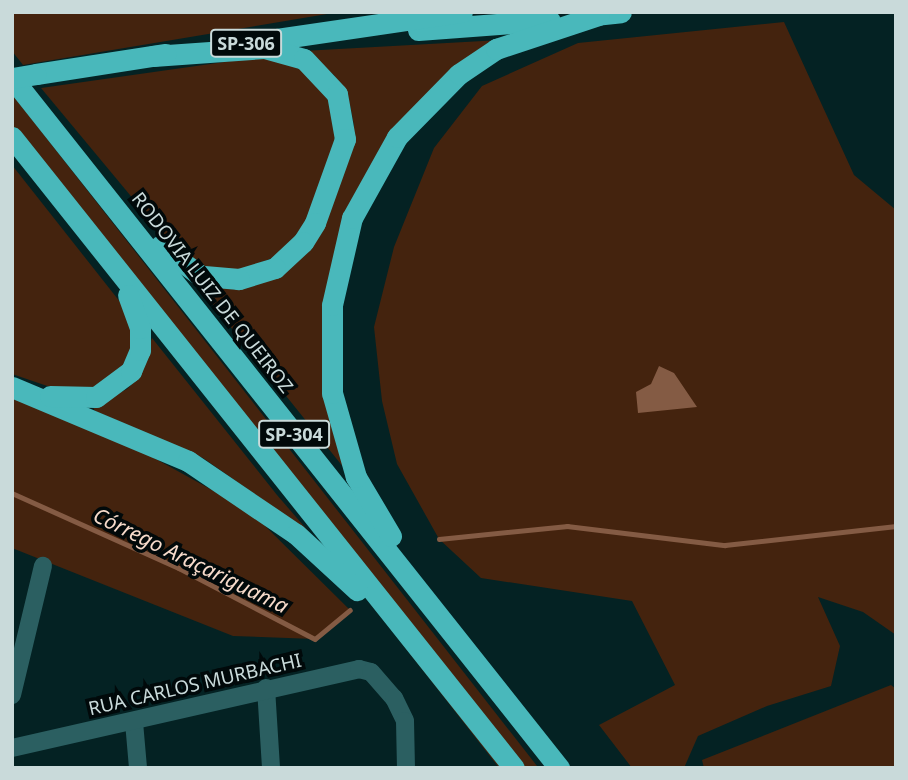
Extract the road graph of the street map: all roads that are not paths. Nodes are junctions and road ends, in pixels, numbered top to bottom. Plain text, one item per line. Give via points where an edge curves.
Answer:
1 (462, 12) edge
2 (621, 12) edge
3 (599, 15) junction
4 (339, 31) junction
5 (153, 55) junction
6 (12, 78) edge
7 (30, 100) junction
8 (12, 137) edge
9 (85, 229) junction
10 (19, 389) edge
11 (43, 566) dead end
12 (266, 688) junction
13 (498, 690) junction
14 (12, 695) edge
15 (134, 722) junction
16 (12, 748) edge
17 (138, 768) edge
18 (271, 768) edge
19 (406, 768) edge
20 (512, 768) edge
21 (559, 768) edge

1 - 4 highway, SP-306
2 - 3 highway, SP-306
3 - 4 highway, SP-306 via 468,29
3 - 13 highway via 496,49 458,74 425,106 391,146 362,196 334,283 330,371 336,412 356,477 392,538
4 - 5 highway, SP-306
5 - 6 highway, SP-306, bridge
5 - 7 highway via 264,48 287,51 321,72 337,93 345,139 339,161 315,223 303,242 275,268 248,278 220,280 183,267
6 - 7 highway, RODOVIA LUIZ DE QUEIROZ / SP-304
7 - 13 highway, RODOVIA LUIZ DE QUEIROZ / SP-304
8 - 9 highway, SP-304
9 - 10 highway via 134,303 141,328 137,361 123,380 96,397 68,399
9 - 20 highway, SP-304
10 - 20 highway via 188,461 296,534 348,579
11 - 14 street
12 - 15 street, RUA CARLOS MURBACHI
12 - 18 street
12 - 19 street, RUA CARLOS MURBACHI via 359,669 371,672 384,684 405,721
13 - 21 highway, RODOVIA LUIZ DE QUEIROZ / SP-304
15 - 16 street, RUA CARLOS MURBACHI
15 - 17 street

